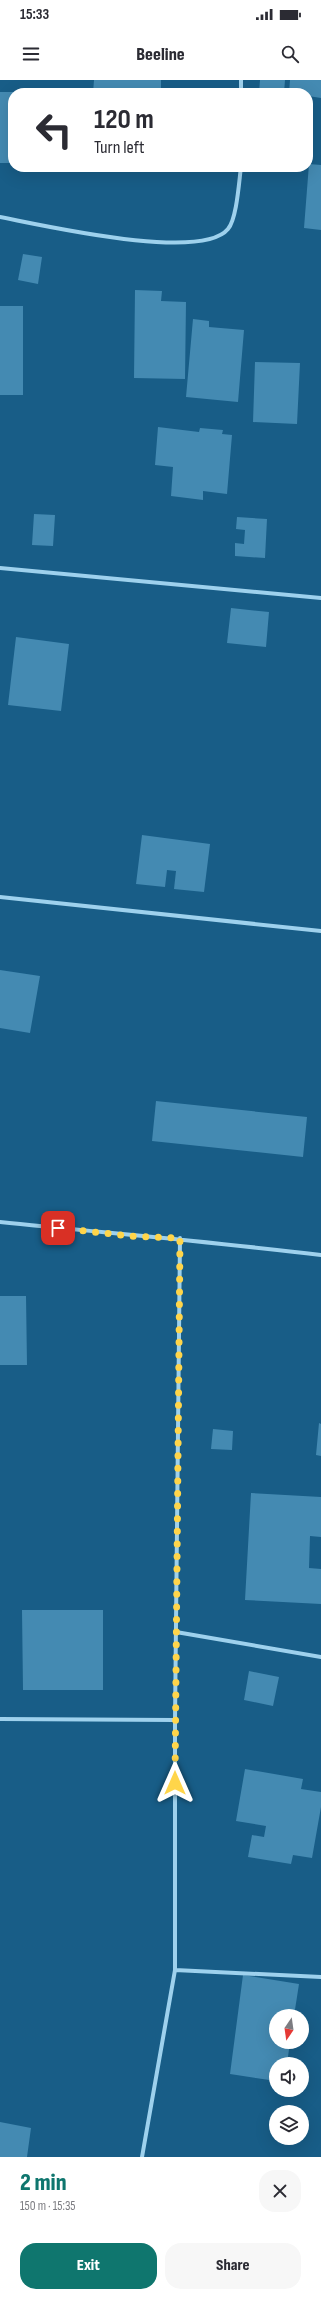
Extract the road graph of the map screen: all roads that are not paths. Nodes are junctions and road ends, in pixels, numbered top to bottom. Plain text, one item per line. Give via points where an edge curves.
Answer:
1 (240, 172) edge
2 (0, 217) edge
3 (0, 568) edge
4 (321, 598) edge
5 (0, 897) edge
6 (321, 931) edge
7 (0, 1222) edge
8 (180, 1238) junction
9 (321, 1255) edge
10 (176, 1632) junction
11 (321, 1657) edge
12 (0, 1719) edge
13 (175, 1720) junction
14 (175, 1970) junction
15 (321, 1977) edge
16 (142, 2157) edge

1 - 2 street via 237,204 229,228 216,239 175,243 126,240
3 - 4 street
5 - 6 street
7 - 8 street via 130,1236
8 - 9 street
8 - 10 street
10 - 11 street
10 - 13 street
12 - 13 street
13 - 14 street
14 - 15 street
14 - 16 street

